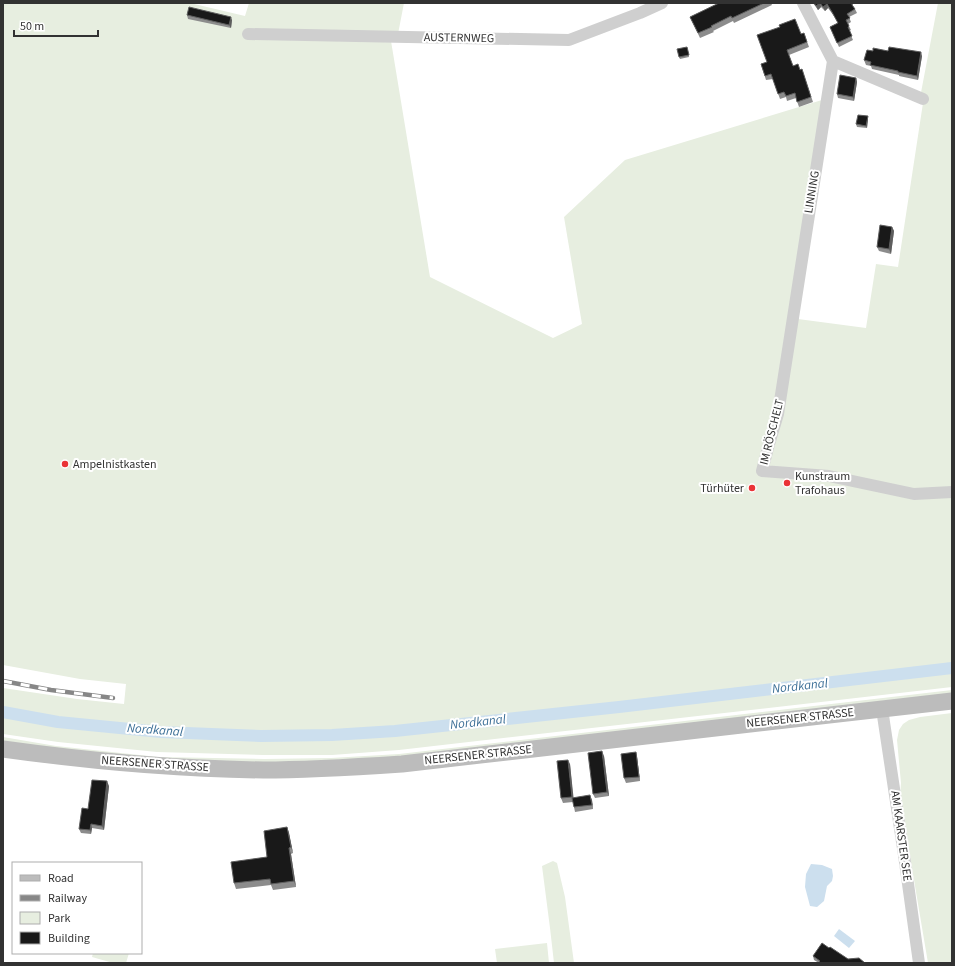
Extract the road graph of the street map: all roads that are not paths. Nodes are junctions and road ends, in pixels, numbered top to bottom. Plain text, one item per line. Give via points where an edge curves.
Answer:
1 (662, 3) edge
2 (803, 3) edge
3 (248, 34) dead end
4 (833, 61) junction
5 (923, 99) dead end
6 (792, 323) joint
7 (952, 492) edge
8 (952, 701) edge
9 (882, 709) junction
10 (3, 749) edge
11 (919, 963) edge

1 - 3 street, AUSTERNWEG via 569,40
2 - 4 street
4 - 5 street
4 - 6 street, LINNING
6 - 7 street, IM RÖSCHELT via 778,414 762,471 829,476 914,494
8 - 9 main road, NEERSENER STRASSE
9 - 10 main road, NEERSENER STRASSE via 402,764 332,768 263,770 156,766
9 - 11 street, AM KAARSTER SEE

